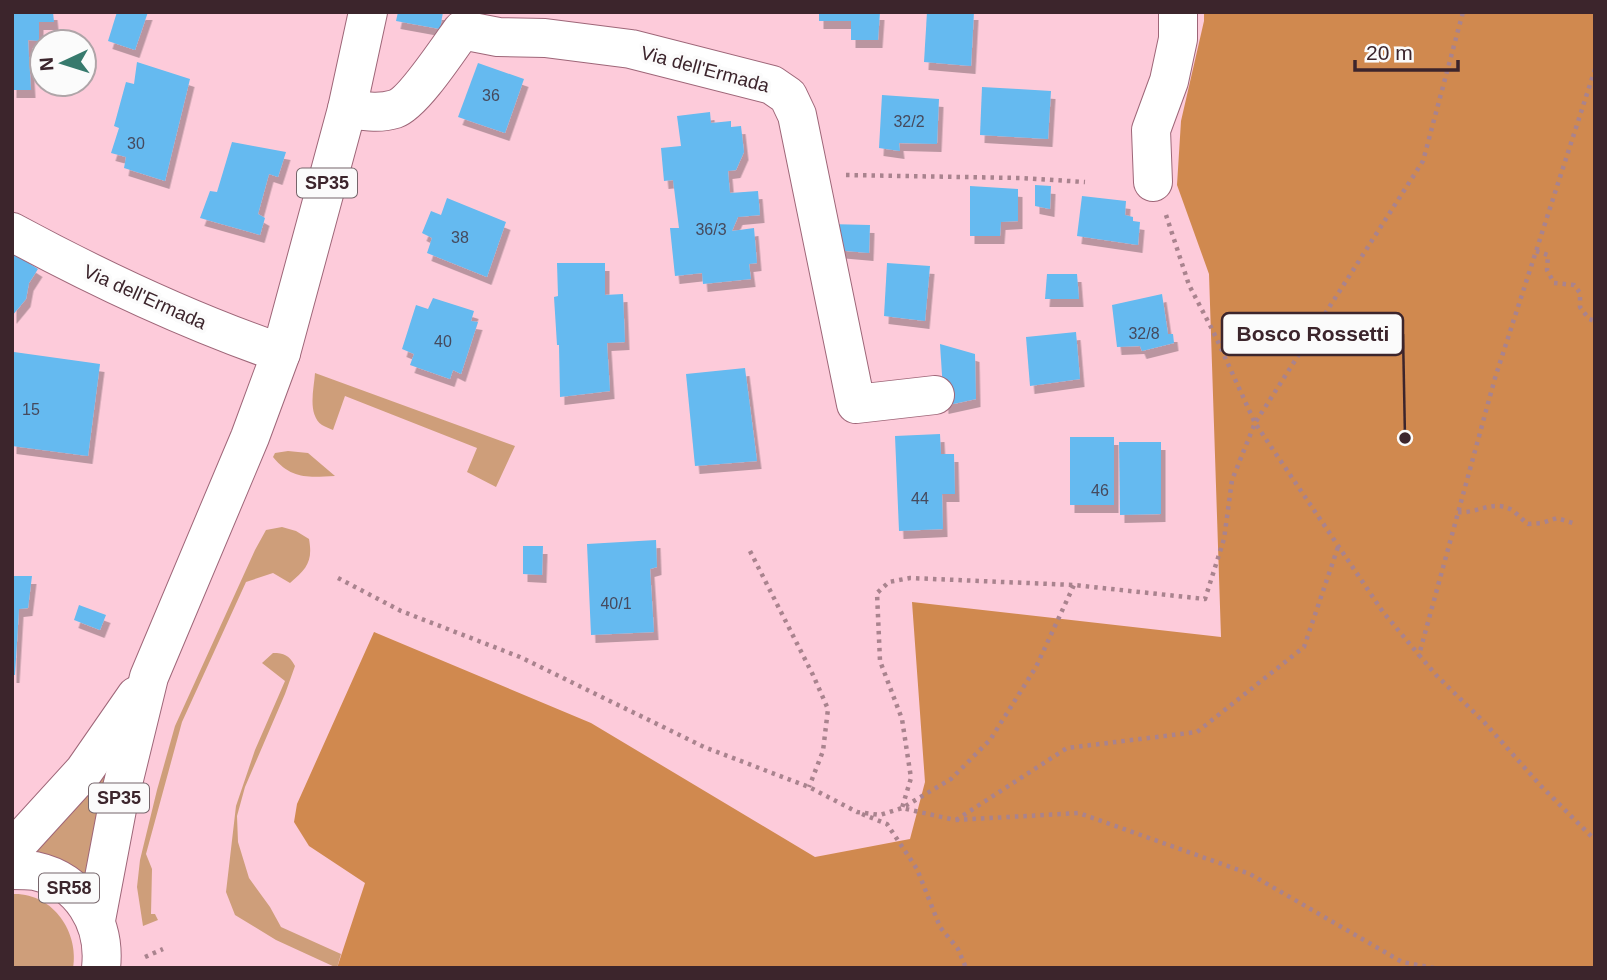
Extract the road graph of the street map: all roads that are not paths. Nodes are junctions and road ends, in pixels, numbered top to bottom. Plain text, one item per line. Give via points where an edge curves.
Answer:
1 (368, 12) edge
2 (1178, 12) edge
3 (347, 109) junction
4 (1153, 182) road end
5 (12, 232) edge
6 (282, 353) junction
7 (935, 395) dead end
8 (149, 677) junction
9 (12, 850) edge
10 (12, 870) edge
11 (112, 950) edge

1 - 3 street, SP35
2 - 4 street via 1178,39 1152,131
3 - 6 street, SP35
3 - 7 street, Via dell'Ermada via 377,113 398,108 420,88 462,30 631,49 772,85 788,96 797,115 856,404
5 - 6 street, Via dell'Ermada via 152,303
6 - 8 street, SP35
8 - 9 street, SP35 via 84,771
8 - 11 street, SP35 via 118,804
10 - 11 street, SR58 via 35,871 60,881 81,898

